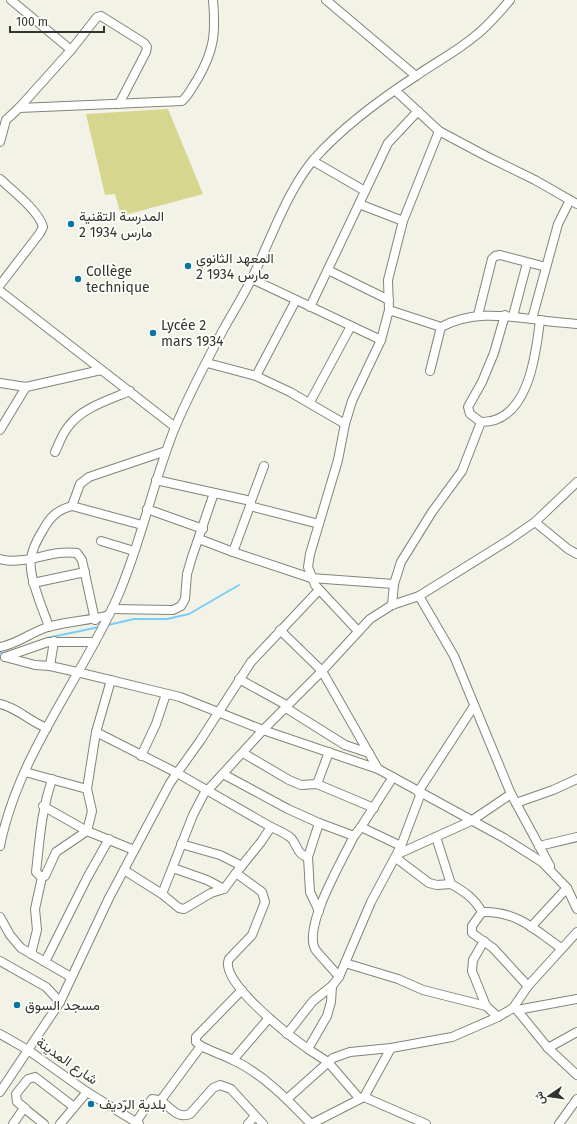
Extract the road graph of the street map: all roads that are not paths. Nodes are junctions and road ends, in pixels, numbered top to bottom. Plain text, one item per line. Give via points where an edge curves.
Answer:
1 (11, 0) edge
2 (213, 0) edge
3 (326, 0) edge
4 (510, 0) edge
5 (71, 50) junction
6 (416, 76) junction
7 (396, 91) junction
8 (119, 104) junction
9 (19, 108) junction
10 (418, 111) junction
11 (2, 118) edge
12 (439, 131) junction
13 (0, 142) edge
14 (313, 161) junction
15 (0, 179) edge
16 (365, 191) junction
17 (574, 202) edge
18 (359, 204) junction
19 (403, 221) junction
20 (527, 263) junction
21 (546, 267) junction
22 (328, 270) junction
23 (252, 279) junction
24 (0, 284) edge
25 (0, 291) edge
26 (296, 300) junction
27 (389, 300) junction
28 (310, 307) junction
29 (389, 310) junction
30 (478, 315) junction
31 (509, 316) junction
32 (536, 320) junction
33 (577, 324) edge
34 (351, 326) junction
35 (441, 327) junction
36 (381, 340) junction
37 (207, 363) junction
38 (101, 370) junction
39 (430, 371) dead end
40 (256, 376) junction
41 (0, 383) edge
42 (26, 387) junction
43 (130, 391) junction
44 (310, 402) junction
45 (481, 422) junction
46 (345, 424) junction
47 (175, 427) junction
48 (0, 430) edge
49 (166, 451) junction
50 (55, 452) dead end
51 (264, 466) dead end
52 (156, 480) junction
53 (577, 482) edge
54 (214, 493) junction
55 (250, 503) junction
56 (72, 506) junction
57 (147, 509) junction
58 (535, 522) junction
59 (319, 524) junction
60 (142, 525) junction
61 (203, 528) junction
62 (199, 539) junction
63 (101, 541) dead end
64 (134, 552) junction
65 (233, 552) junction
66 (577, 554) edge
67 (0, 559) edge
68 (30, 559) junction
69 (85, 572) junction
70 (311, 578) junction
71 (33, 583) junction
72 (394, 584) junction
73 (319, 590) junction
74 (419, 596) junction
75 (392, 605) junction
76 (109, 615) junction
77 (95, 620) junction
78 (49, 627) junction
79 (280, 630) junction
80 (358, 631) junction
81 (96, 640) junction
82 (54, 641) junction
83 (0, 647) edge
84 (2, 657) edge
85 (50, 666) junction
86 (322, 671) junction
87 (77, 672) junction
88 (239, 679) junction
89 (111, 680) junction
90 (166, 694) junction
91 (0, 704) edge
92 (474, 706) junction
93 (287, 707) junction
94 (219, 712) junction
95 (47, 728) junction
96 (263, 730) junction
97 (96, 732) junction
98 (243, 752) junction
99 (330, 752) junction
100 (369, 753) junction
101 (141, 756) junction
102 (378, 769) junction
103 (25, 772) junction
104 (177, 773) junction
105 (223, 774) junction
106 (393, 777) junction
107 (577, 778) edge
108 (52, 779) junction
109 (317, 784) junction
110 (87, 789) junction
111 (207, 791) junction
112 (419, 793) junction
113 (511, 794) junction
114 (516, 803) junction
115 (43, 806) junction
116 (374, 808) junction
117 (471, 821) junction
118 (319, 823) junction
119 (271, 826) junction
120 (361, 827) junction
121 (87, 831) junction
122 (354, 836) junction
123 (436, 837) junction
124 (577, 837) edge
125 (108, 839) junction
126 (181, 844) junction
127 (0, 846) edge
128 (401, 846) junction
129 (539, 846) junction
130 (134, 850) junction
131 (397, 856) junction
132 (308, 857) junction
133 (242, 866) junction
134 (173, 868) junction
135 (124, 870) junction
136 (236, 873) junction
137 (555, 876) junction
138 (42, 877) junction
139 (451, 884) junction
140 (577, 888) edge
141 (224, 889) junction
142 (568, 890) junction
143 (162, 894) junction
144 (577, 909) edge
145 (318, 911) junction
146 (482, 912) junction
147 (0, 917) edge
148 (531, 927) junction
149 (577, 932) edge
150 (484, 941) junction
151 (561, 948) junction
152 (30, 954) junction
153 (0, 961) edge
154 (46, 962) junction
155 (345, 963) junction
156 (339, 977) junction
157 (70, 979) junction
158 (332, 986) junction
159 (528, 986) junction
160 (242, 990) junction
161 (61, 1000) junction
162 (577, 1000) edge
163 (486, 1006) junction
164 (515, 1009) junction
165 (498, 1017) junction
166 (269, 1018) junction
167 (577, 1032) edge
168 (0, 1034) edge
169 (287, 1034) junction
170 (201, 1047) junction
171 (391, 1048) junction
172 (548, 1048) junction
173 (28, 1050) junction
174 (308, 1050) junction
175 (233, 1060) junction
176 (328, 1062) junction
177 (577, 1074) edge
178 (0, 1092) edge
179 (87, 1092) junction
180 (361, 1097) junction
181 (288, 1099) junction
182 (577, 1099) edge
183 (161, 1100) junction
184 (74, 1107) junction
185 (25, 1108) junction
186 (255, 1116) junction
187 (132, 1122) edge
188 (13, 1124) edge
189 (44, 1124) edge
190 (60, 1124) edge
191 (248, 1124) edge
192 (263, 1124) edge
193 (311, 1124) edge
194 (426, 1124) edge
195 (559, 1124) edge

1 - 5 street
2 - 8 street via 215,31 209,57 185,98 178,102
3 - 6 street
4 - 6 street via 477,35
5 - 8 street via 97,17 101,16 144,43 146,52
5 - 9 street
6 - 7 street
7 - 10 street
7 - 14 street via 341,132
8 - 9 street
9 - 11 street
10 - 12 street
10 - 16 street via 388,143
11 - 13 street
12 - 17 street
12 - 19 street
14 - 16 street
14 - 23 street via 293,191
15 - 24 street via 23,200 42,227
16 - 18 street
17 - 21 street via 558,224
18 - 19 street
18 - 22 street
19 - 27 street via 389,274
20 - 21 street
20 - 30 street via 500,255 494,257
20 - 31 street
21 - 32 street
22 - 27 street
22 - 28 street
23 - 26 street
23 - 37 street
25 - 38 street
26 - 28 street
26 - 40 street
27 - 29 street
28 - 34 street
29 - 35 street
29 - 36 street
30 - 31 street
30 - 35 street via 452,321
31 - 32 street
31 - 45 street via 482,382 468,408 470,414
32 - 33 street
32 - 45 street via 531,373 523,392 513,408 502,418
34 - 36 street
34 - 44 street
35 - 39 street
36 - 46 street via 352,401
37 - 40 street
37 - 47 street
38 - 42 street
38 - 43 street
40 - 44 street
41 - 42 street
42 - 48 street
43 - 47 street
43 - 50 street via 89,409 74,420
44 - 46 street
45 - 72 street via 462,471 407,550 396,573
46 - 59 street via 338,460
47 - 49 street
49 - 52 street
49 - 56 street via 89,477 80,484
51 - 55 street
52 - 54 street
52 - 57 street
53 - 58 street
54 - 55 street
54 - 61 street
55 - 59 street
55 - 65 street
56 - 60 street
56 - 68 street via 55,513 47,523
57 - 60 street
57 - 61 street
58 - 66 street
58 - 74 street
59 - 70 street via 308,567
60 - 64 street
61 - 62 street
62 - 65 street
62 - 76 street via 187,574 185,599 181,606 173,610
63 - 64 street
64 - 76 street
65 - 70 street
67 - 68 street
68 - 69 street via 77,553
68 - 71 street
69 - 71 street
69 - 77 street
70 - 72 street
70 - 73 street
71 - 78 street
72 - 75 street
73 - 79 street
73 - 80 street
74 - 75 street
74 - 92 street via 454,656
75 - 80 street via 370,619
76 - 77 street
76 - 81 street
77 - 78 street
78 - 83 street
79 - 86 street
79 - 88 street
80 - 86 street
81 - 82 street
81 - 87 street
82 - 84 street
82 - 85 street
84 - 85 street
85 - 87 street
86 - 93 street
86 - 100 street
87 - 89 street
87 - 95 street
88 - 93 street
88 - 94 street
89 - 90 street
89 - 97 street
90 - 94 street via 193,701
90 - 101 street
91 - 95 street via 15,709 31,721
92 - 112 street
92 - 113 street
93 - 96 street
93 - 100 street via 345,745
94 - 96 street
94 - 104 street
95 - 103 street
96 - 98 street
96 - 99 street
97 - 101 street
97 - 110 street
98 - 105 street
98 - 109 street via 289,780 301,785
99 - 102 street
99 - 109 street
100 - 102 street
101 - 104 street
102 - 106 street
103 - 108 street
103 - 127 street via 6,816
104 - 111 street
104 - 130 street
105 - 111 street
105 - 118 street
106 - 112 street
106 - 116 street
107 - 114 street via 553,790
108 - 110 street
108 - 115 street
109 - 116 street
110 - 121 street via 92,811
111 - 119 street
111 - 126 street via 199,800
112 - 117 street
112 - 128 street
113 - 114 street
113 - 117 street
114 - 129 street
115 - 121 street
115 - 138 street via 36,872
116 - 120 street
117 - 123 street
117 - 137 street via 524,850 542,862
118 - 122 street
118 - 132 street
119 - 132 street via 291,838 303,856
119 - 133 street
120 - 122 street
120 - 128 street
121 - 125 street
121 - 138 street via 56,852 45,876
122 - 145 street
123 - 131 street
123 - 139 street
124 - 129 street
125 - 130 street
125 - 154 street
126 - 133 street via 220,855
126 - 134 street
128 - 131 street
129 - 137 street
130 - 135 street
131 - 139 street via 429,883
131 - 155 street via 371,902
132 - 145 street via 310,892
133 - 136 street
134 - 141 street
134 - 143 street
135 - 143 street
135 - 157 street
136 - 141 street
136 - 160 street via 262,892 265,902 252,935 227,963 230,973
137 - 142 street
138 - 152 street via 35,909 37,930
139 - 146 street via 476,900
140 - 142 street
141 - 143 street via 211,893 184,909 178,908
142 - 144 street
142 - 148 street
145 - 156 street via 312,936 316,949
146 - 148 street via 507,914
146 - 150 street via 471,928 472,933
147 - 152 street via 17,944
148 - 151 street
149 - 151 street
150 - 159 street
150 - 163 street via 474,960 472,971
151 - 159 street
152 - 154 street
153 - 161 street via 46,987
154 - 157 street
155 - 156 street
155 - 163 street via 398,979 423,990
156 - 158 street
157 - 161 street
158 - 169 street via 313,1001
158 - 174 street via 330,1008
159 - 164 street
160 - 166 street
160 - 170 street via 198,1035 196,1042
161 - 173 street
162 - 164 street
163 - 165 street
164 - 165 street
164 - 172 street
165 - 171 street via 452,1037
166 - 169 street
166 - 175 street
167 - 172 street
168 - 173 street, شارع المدينة
169 - 174 street
170 - 175 street
170 - 183 street
171 - 176 street via 350,1052
171 - 180 street
172 - 177 street
173 - 178 street
173 - 179 street, شارع المدينة
174 - 176 street
175 - 181 street
176 - 180 street
176 - 181 street
179 - 184 street
179 - 187 street, شارع المدينة
180 - 193 street
180 - 194 street
181 - 193 street
182 - 195 street
183 - 186 street via 176,1113 187,1116 213,1088 224,1085
183 - 187 street via 152,1099
184 - 185 street via 35,1077 28,1079 16,1094 17,1102
184 - 190 street
185 - 188 street
185 - 189 street
186 - 191 street
186 - 192 street

